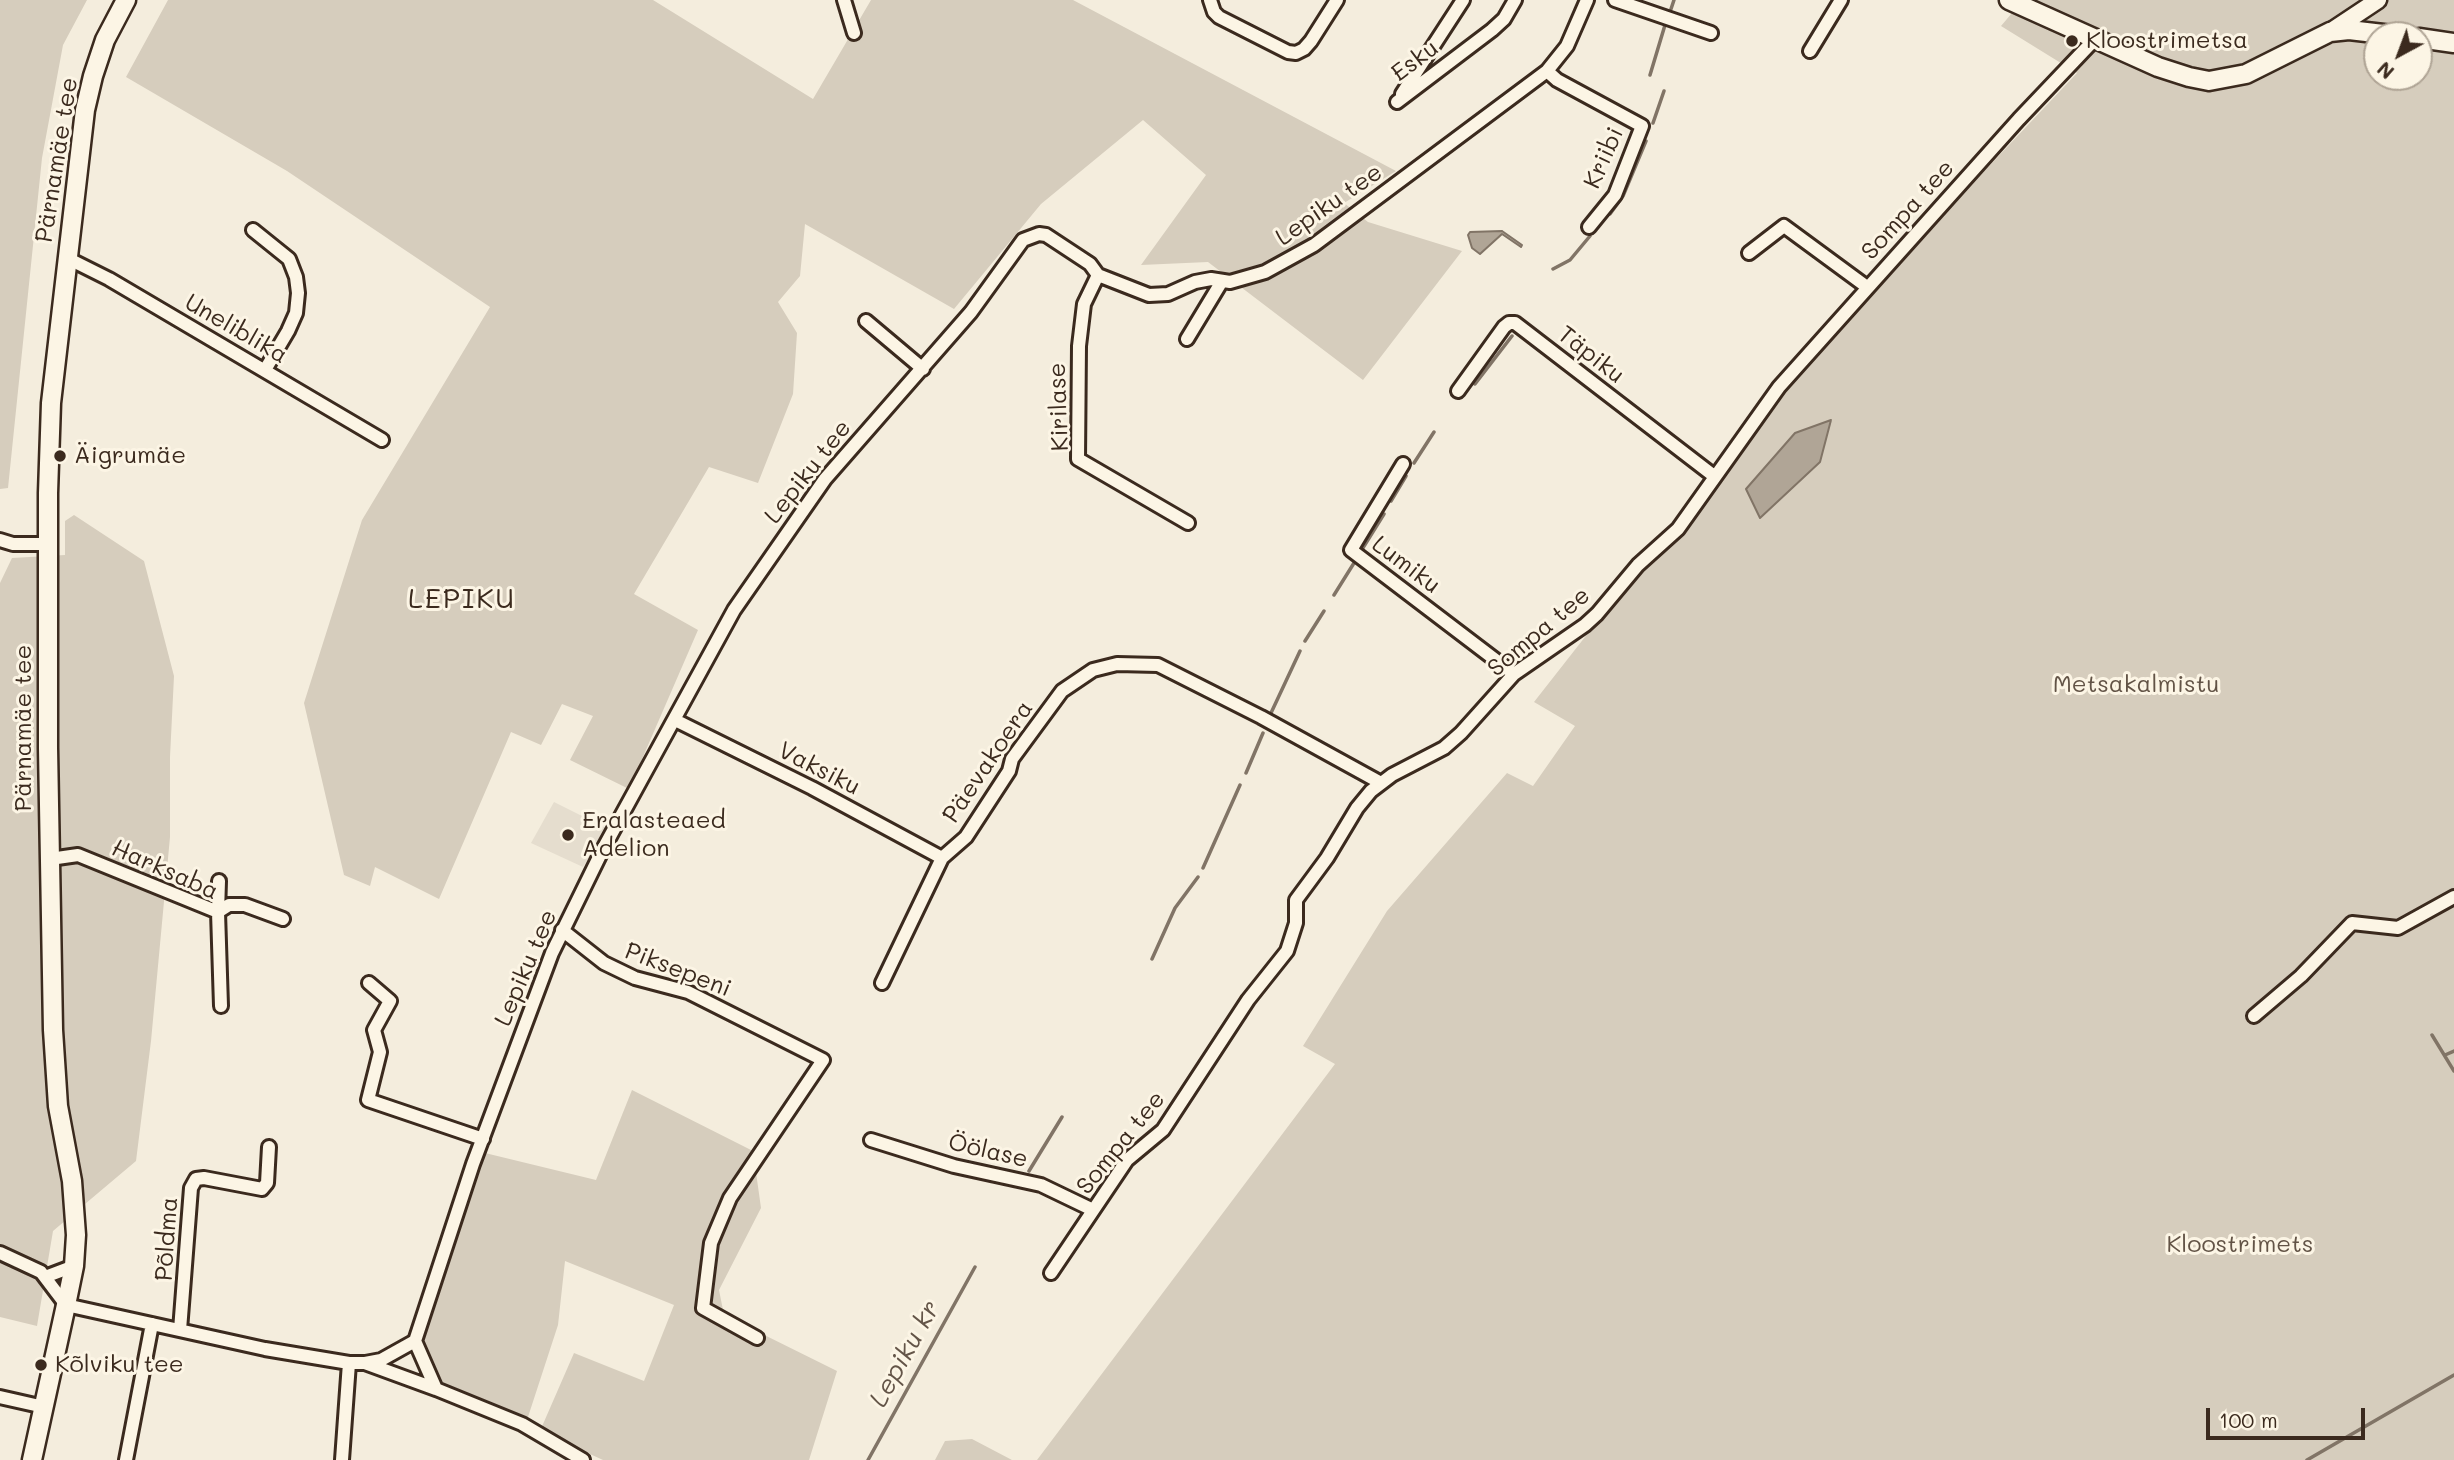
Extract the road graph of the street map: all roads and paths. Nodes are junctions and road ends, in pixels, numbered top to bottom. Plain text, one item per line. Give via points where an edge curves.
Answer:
1 (126, 0) edge
2 (844, 0) edge
3 (1210, 0) edge
4 (1337, 0) edge
5 (1463, 0) edge
6 (1515, 0) edge
7 (1587, 0) edge
8 (1615, 0) edge
9 (1841, 0) edge
10 (2009, 0) edge
11 (2378, 0) edge
12 (2330, 32) junction
13 (2363, 32) edge
14 (854, 33) dead end
15 (1711, 33) dead end
16 (2095, 39) junction
17 (2433, 40) edge
18 (2454, 43) edge
19 (1810, 51) dead end
20 (1547, 71) junction
21 (1589, 227) dead end
22 (253, 230) dead end
23 (1749, 253) dead end
24 (67, 258) junction
25 (1098, 275) junction
26 (1222, 281) junction
27 (1867, 287) junction
28 (866, 321) dead end
29 (1187, 339) dead end
30 (923, 369) junction
31 (265, 370) junction
32 (1458, 391) dead end
33 (382, 440) dead end
34 (1403, 464) dead end
35 (1714, 476) junction
36 (1188, 523) dead end
37 (0, 540) edge
38 (47, 544) junction
39 (1514, 674) junction
40 (675, 720) junction
41 (1381, 783) junction
42 (942, 858) junction
43 (50, 859) junction
44 (219, 881) dead end
45 (2454, 897) edge
46 (218, 912) junction
47 (283, 919) dead end
48 (562, 930) junction
49 (369, 983) dead end
50 (882, 983) dead end
51 (221, 1006) dead end
52 (2254, 1016) dead end
53 (482, 1139) junction
54 (871, 1140) dead end
55 (269, 1147) dead end
56 (1093, 1210) junction
57 (0, 1253) edge
58 (74, 1266) junction
59 (1051, 1273) dead end
60 (46, 1278) junction
61 (66, 1305) junction
62 (152, 1324) junction
63 (180, 1330) junction
64 (757, 1338) dead end
65 (415, 1341) junction
66 (349, 1363) junction
67 (365, 1363) junction
68 (436, 1389) junction
69 (0, 1397) edge
70 (44, 1407) junction
71 (32, 1460) edge
72 (126, 1460) edge
73 (342, 1460) edge
74 (583, 1460) edge

1 - 24 main road, Pärnamäe tee via 105,40 85,110
2 - 14 street
3 - 4 street via 1219,17 1296,53 1311,41
5 - 6 street, Esku via 1397,102 1492,30
7 - 20 street, Lepiku tee via 1567,46
8 - 15 street
9 - 19 street
10 - 16 main road
11 - 12 street
12 - 13 main road
12 - 16 main road via 2246,74 2209,81 2158,67
16 - 27 street, Sompa tee
17 - 18 main road
20 - 21 street, Kriibi via 1642,127 1615,195
20 - 26 street, Lepiku tee via 1314,245 1265,272
22 - 31 street via 289,259 298,293 296,313
23 - 27 street via 1784,226
24 - 31 street, Uneliblika
24 - 38 main road, Pärnamäe tee via 51,403
25 - 26 street, Lepiku tee via 1149,295 1168,294 1210,279
25 - 30 street, Lepiku tee via 1090,264 1046,235 1023,240
25 - 36 street, Kirilase via 1084,304 1079,346 1078,459
26 - 29 street
27 - 35 street, Sompa tee via 1779,387
28 - 30 street
30 - 40 street, Lepiku tee via 843,457 783,536 734,610
31 - 33 street, Uneliblika
32 - 35 street, Täpiku via 1504,327 1515,323
34 - 39 street, Lumiku via 1351,550
35 - 39 street, Sompa tee via 1678,529 1638,565 1597,614
37 - 38 street
38 - 43 main road, Pärnamäe tee
39 - 41 street, Sompa tee via 1444,748
40 - 42 street, Vaksiku
40 - 48 street, Lepiku tee
41 - 42 street, Päevakoera via 1158,665 1117,664 1093,670 1062,691 1012,759 1009,771 966,837
41 - 56 street, Sompa tee via 1357,808 1296,900 1296,923 1287,951 1248,1000 1163,1130 1127,1160
42 - 50 street, Päevakoera
43 - 46 street, Harksaba via 78,855
43 - 58 main road, Pärnamäe tee via 54,1066 76,1217
44 - 46 street
45 - 52 street via 2398,928 2352,923
46 - 47 street via 229,905 246,905
46 - 51 street, Harksaba
48 - 53 street, Lepiku tee
48 - 64 street, Piksepeni via 604,963 635,978 688,992 823,1060 730,1198 710,1243 704,1308
49 - 53 street via 390,1001 374,1030 380,1052 368,1100
53 - 65 street, Lepiku tee
54 - 56 street, Öölase via 954,1166 1041,1185
55 - 63 street, Põldma via 267,1183 262,1189 204,1178 196,1179 191,1188
56 - 59 street, Sompa tee
57 - 60 street
58 - 60 street
58 - 61 main road, Pärnamäe tee
60 - 61 street
61 - 62 street
61 - 70 main road, Pärnamäe tee
62 - 63 street
62 - 72 street
63 - 66 street
65 - 67 street via 381,1360
65 - 68 street
66 - 67 street
66 - 73 street
67 - 68 street
68 - 74 street via 522,1424
69 - 70 street
70 - 71 main road, Pärnamäe tee

